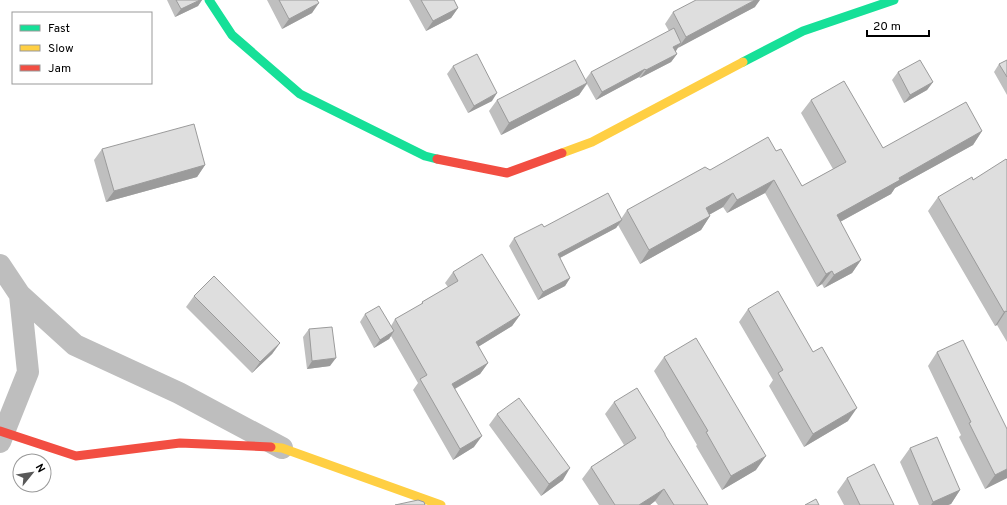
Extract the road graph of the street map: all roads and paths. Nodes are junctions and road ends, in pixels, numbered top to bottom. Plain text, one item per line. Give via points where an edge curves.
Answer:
1 (209, 0) edge
2 (894, 0) edge
3 (0, 265) edge
4 (20, 295) junction
5 (2, 435) edge
6 (282, 448) junction
7 (441, 505) edge

1 - 2 street via 232,35 300,94 425,156 507,173 592,142 803,31
3 - 4 street
4 - 5 street via 28,372
4 - 6 street via 75,345 179,394
5 - 6 street via 76,456 180,443
6 - 7 street

